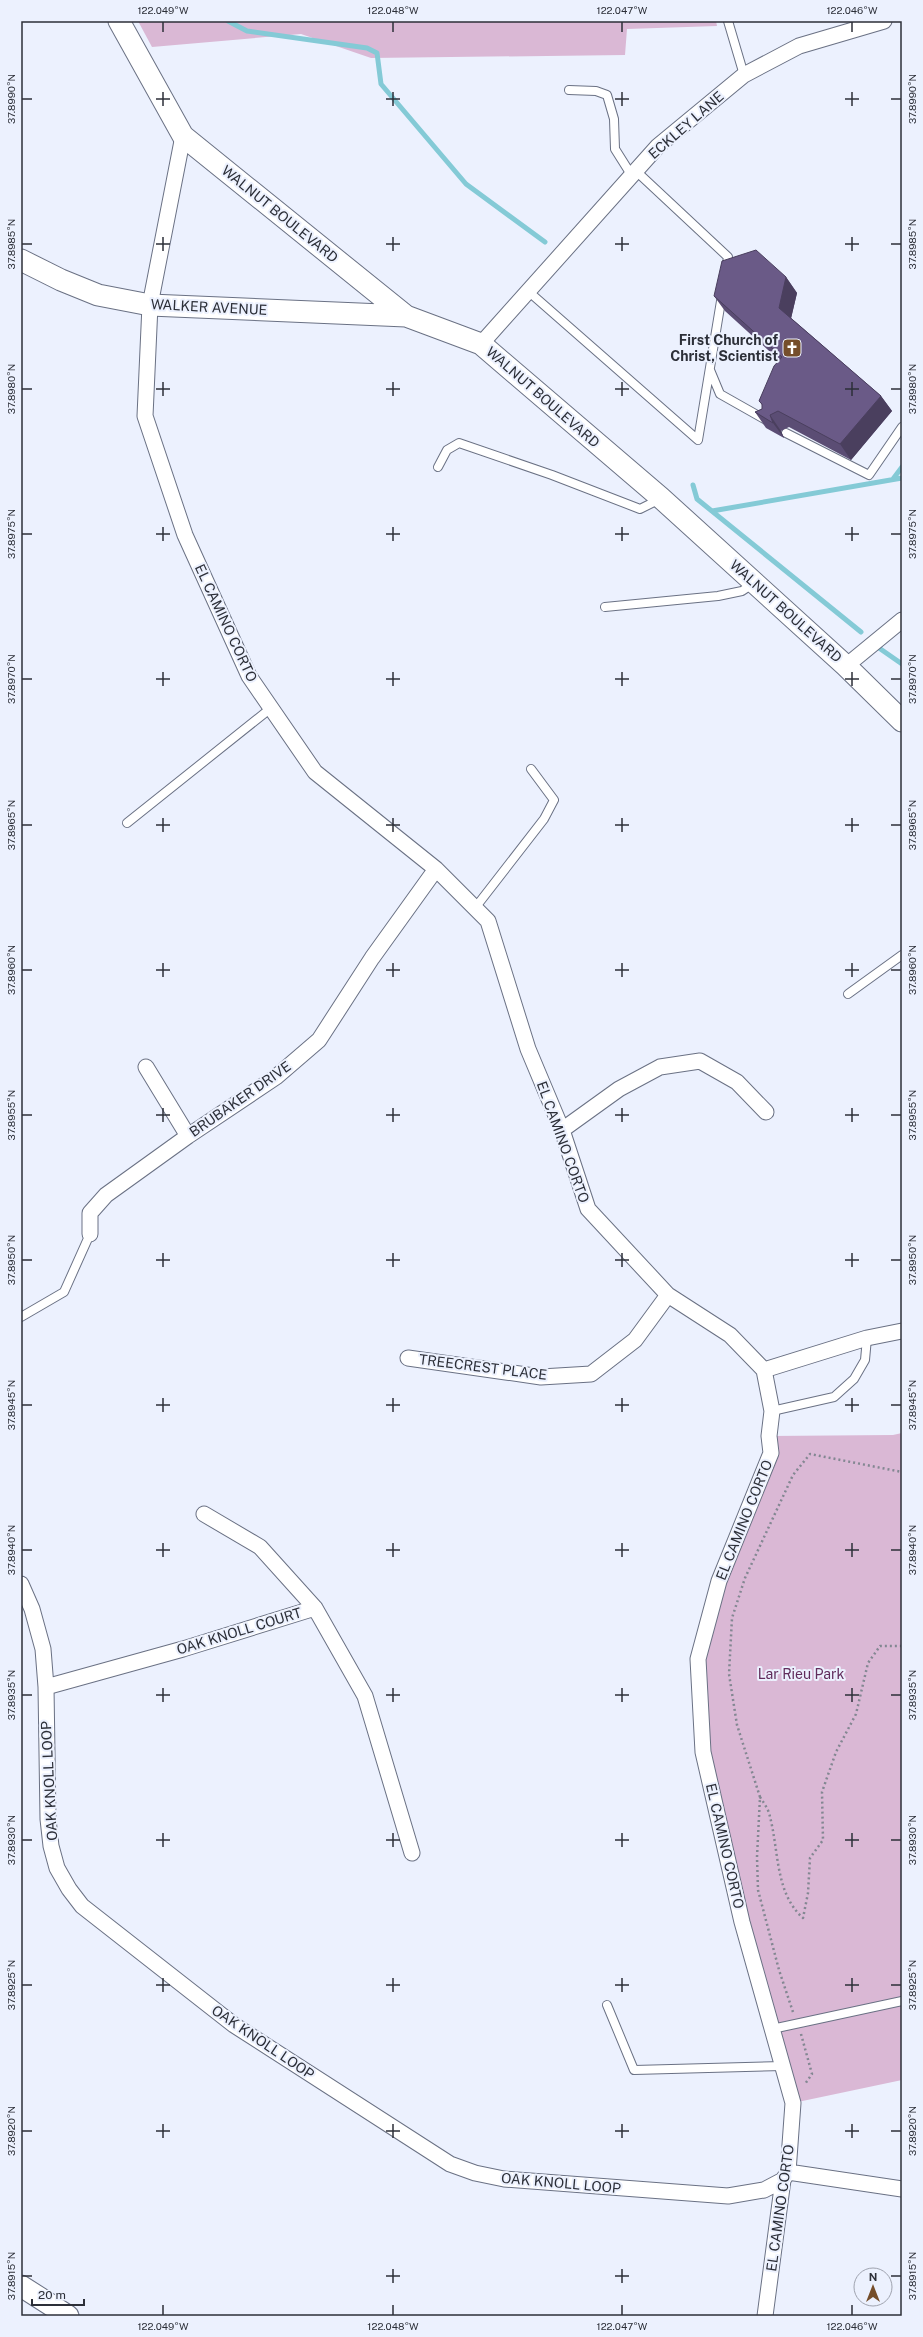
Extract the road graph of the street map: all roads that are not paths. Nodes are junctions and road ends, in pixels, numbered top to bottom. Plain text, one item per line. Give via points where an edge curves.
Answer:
1 (119, 21) edge
2 (728, 21) edge
3 (884, 21) edge
4 (744, 75) junction
5 (569, 90) dead end
6 (183, 136) junction
7 (634, 173) junction
8 (21, 260) edge
9 (528, 291) junction
10 (150, 305) junction
11 (406, 316) junction
12 (481, 344) junction
13 (710, 370) junction
14 (768, 422) edge
15 (902, 427) edge
16 (786, 433) edge
17 (438, 467) dead end
18 (661, 498) junction
19 (754, 582) junction
20 (605, 607) dead end
21 (902, 620) edge
22 (846, 666) junction
23 (271, 708) junction
24 (902, 721) edge
25 (531, 769) dead end
26 (127, 823) dead end
27 (436, 869) junction
28 (475, 908) junction
29 (902, 956) edge
30 (848, 994) dead end
31 (146, 1067) dead end
32 (766, 1112) dead end
33 (562, 1130) junction
34 (188, 1136) junction
35 (90, 1234) joint
36 (668, 1295) junction
37 (21, 1317) edge
38 (902, 1330) edge
39 (866, 1338) junction
40 (408, 1358) dead end
41 (764, 1370) junction
42 (772, 1411) junction
43 (204, 1514) dead end
44 (21, 1584) edge
45 (316, 1608) junction
46 (46, 1687) junction
47 (412, 1853) dead end
48 (902, 2001) edge
49 (607, 2005) dead end
50 (772, 2029) junction
51 (783, 2066) junction
52 (786, 2176) junction
53 (902, 2189) edge
54 (21, 2286) edge
55 (68, 2316) edge
56 (765, 2316) edge

1 - 6 street, WALNUT BOULEVARD
2 - 4 lane
3 - 4 street, ECKLEY LANE via 799,46
4 - 7 street, ECKLEY LANE via 658,146
5 - 7 lane via 596,91 607,95 614,119 615,149
6 - 10 street, EL CAMINO CORTO
6 - 11 street, WALNUT BOULEVARD
7 - 9 street, ECKLEY LANE
7 - 13 lane via 728,257
8 - 10 street, WALKER AVENUE via 98,295
9 - 12 street, ECKLEY LANE
9 - 13 lane via 698,440
10 - 11 street, WALKER AVENUE
10 - 23 street, EL CAMINO CORTO via 145,416 185,535 249,676
11 - 12 street, WALNUT BOULEVARD
12 - 18 street, WALNUT BOULEVARD
13 - 14 lane via 720,394
15 - 16 lane via 869,475
17 - 18 lane via 447,450 459,443 552,474 640,509
18 - 19 street, WALNUT BOULEVARD
19 - 20 lane via 742,591 718,596
19 - 22 street, WALNUT BOULEVARD
21 - 22 street
22 - 24 street, WALNUT BOULEVARD
23 - 26 lane
23 - 27 street, EL CAMINO CORTO via 316,772
25 - 28 lane via 554,800 544,819
27 - 28 street, EL CAMINO CORTO
27 - 34 street, BRUBAKER DRIVE via 372,958 319,1040 276,1077
28 - 33 street, EL CAMINO CORTO via 488,921 528,1049
29 - 30 lane
31 - 34 street
32 - 33 street via 738,1082 700,1061 660,1067 619,1089
33 - 36 street, EL CAMINO CORTO via 588,1209
34 - 35 street, BRUBAKER DRIVE via 106,1195 90,1213
35 - 37 lane via 64,1292
36 - 40 street, TREECREST PLACE via 635,1340 591,1374 541,1376
36 - 41 street, EL CAMINO CORTO via 730,1335
38 - 39 street
39 - 41 street
39 - 42 lane via 865,1360 854,1379 834,1397
41 - 42 street, EL CAMINO CORTO
42 - 50 street, EL CAMINO CORTO via 769,1436 771,1454 719,1581 698,1659 703,1752 742,1922
43 - 45 street via 260,1547
44 - 46 street, OAK KNOLL LOOP via 32,1609 43,1649
45 - 46 street, OAK KNOLL COURT via 184,1649
45 - 47 street, OAK KNOLL COURT via 365,1696
46 - 52 street, OAK KNOLL LOOP via 48,1819 57,1868 82,1906 234,2025 450,2164 475,2173 504,2179 728,2196 764,2190
48 - 50 lane
49 - 51 lane via 634,2070
50 - 51 street, EL CAMINO CORTO
51 - 52 street, EL CAMINO CORTO via 793,2103
52 - 53 street
52 - 56 street, EL CAMINO CORTO
54 - 55 street

